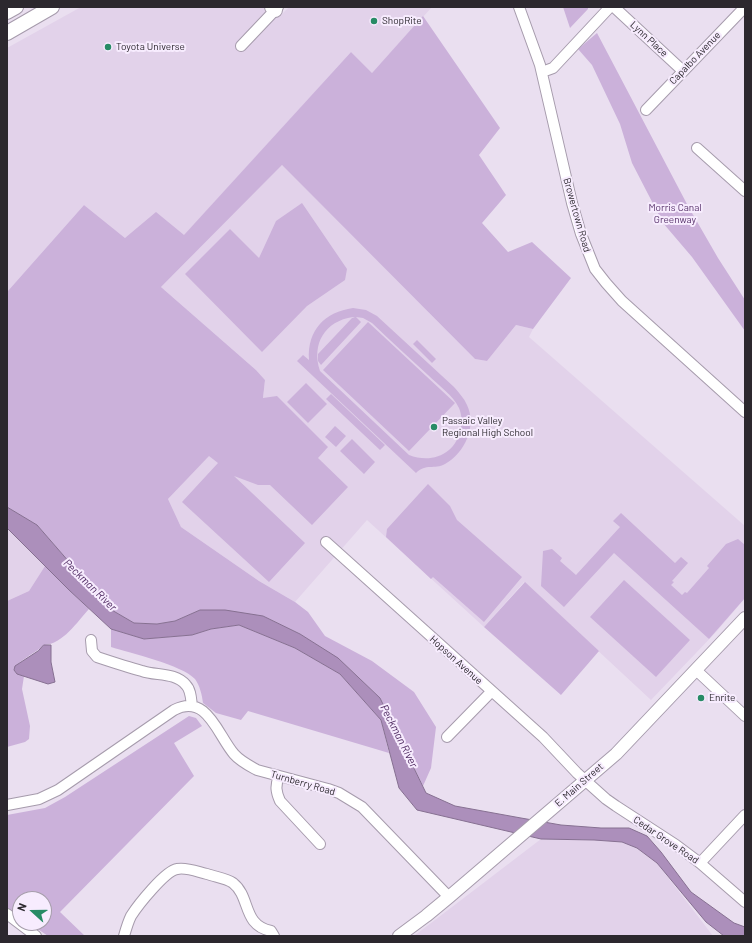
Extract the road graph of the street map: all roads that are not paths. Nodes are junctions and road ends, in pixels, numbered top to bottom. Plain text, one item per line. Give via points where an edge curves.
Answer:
1 (16, 7) edge
2 (52, 7) edge
3 (519, 7) edge
4 (745, 7) edge
5 (275, 8) edge
6 (607, 8) edge
7 (7, 12) edge
8 (7, 33) edge
9 (241, 46) dead end
10 (683, 71) junction
11 (542, 72) junction
12 (646, 110) dead end
13 (697, 148) dead end
14 (745, 191) edge
15 (745, 412) edge
16 (326, 542) dead end
17 (745, 618) edge
18 (91, 640) dead end
19 (696, 670) junction
20 (491, 692) junction
21 (192, 706) junction
22 (745, 716) edge
23 (447, 737) dead end
24 (279, 776) junction
25 (586, 779) junction
26 (7, 805) edge
27 (745, 815) edge
28 (320, 844) dead end
29 (700, 863) junction
30 (449, 897) junction
31 (745, 902) edge
32 (7, 914) edge
33 (36, 936) edge
34 (124, 936) edge
35 (274, 936) edge
36 (398, 936) edge

1 - 7 highway
2 - 8 highway
3 - 11 street, Browertown Road
4 - 10 street, Capalbo Avenue
5 - 9 street
6 - 10 street, Lynn Place
6 - 11 street via 553,68
10 - 12 street, Capalbo Avenue
11 - 15 street, Browertown Road via 572,203 595,269 622,301
13 - 14 street
16 - 20 street, Hopson Avenue
17 - 19 main road, E. Main Street
18 - 21 street via 92,651 97,657 144,672 179,679 186,685
19 - 22 street
19 - 25 main road, E. Main Street via 616,754
20 - 23 street
20 - 25 street, Hopson Avenue
21 - 24 street, Turnberry Road via 201,709 211,720 239,759 257,770
21 - 26 street via 181,706 174,710 58,790 39,799
24 - 28 street via 276,787 280,801
24 - 30 street, Turnberry Road via 339,793 362,807
25 - 29 street, Cedar Grove Road via 606,799
25 - 30 main road, E. Main Street
27 - 29 street
29 - 31 street, Cedar Grove Road
30 - 36 main road, E. Main Street
32 - 33 street
34 - 35 street via 130,918 140,903 167,874 176,869 187,868 234,884 255,924 271,931

